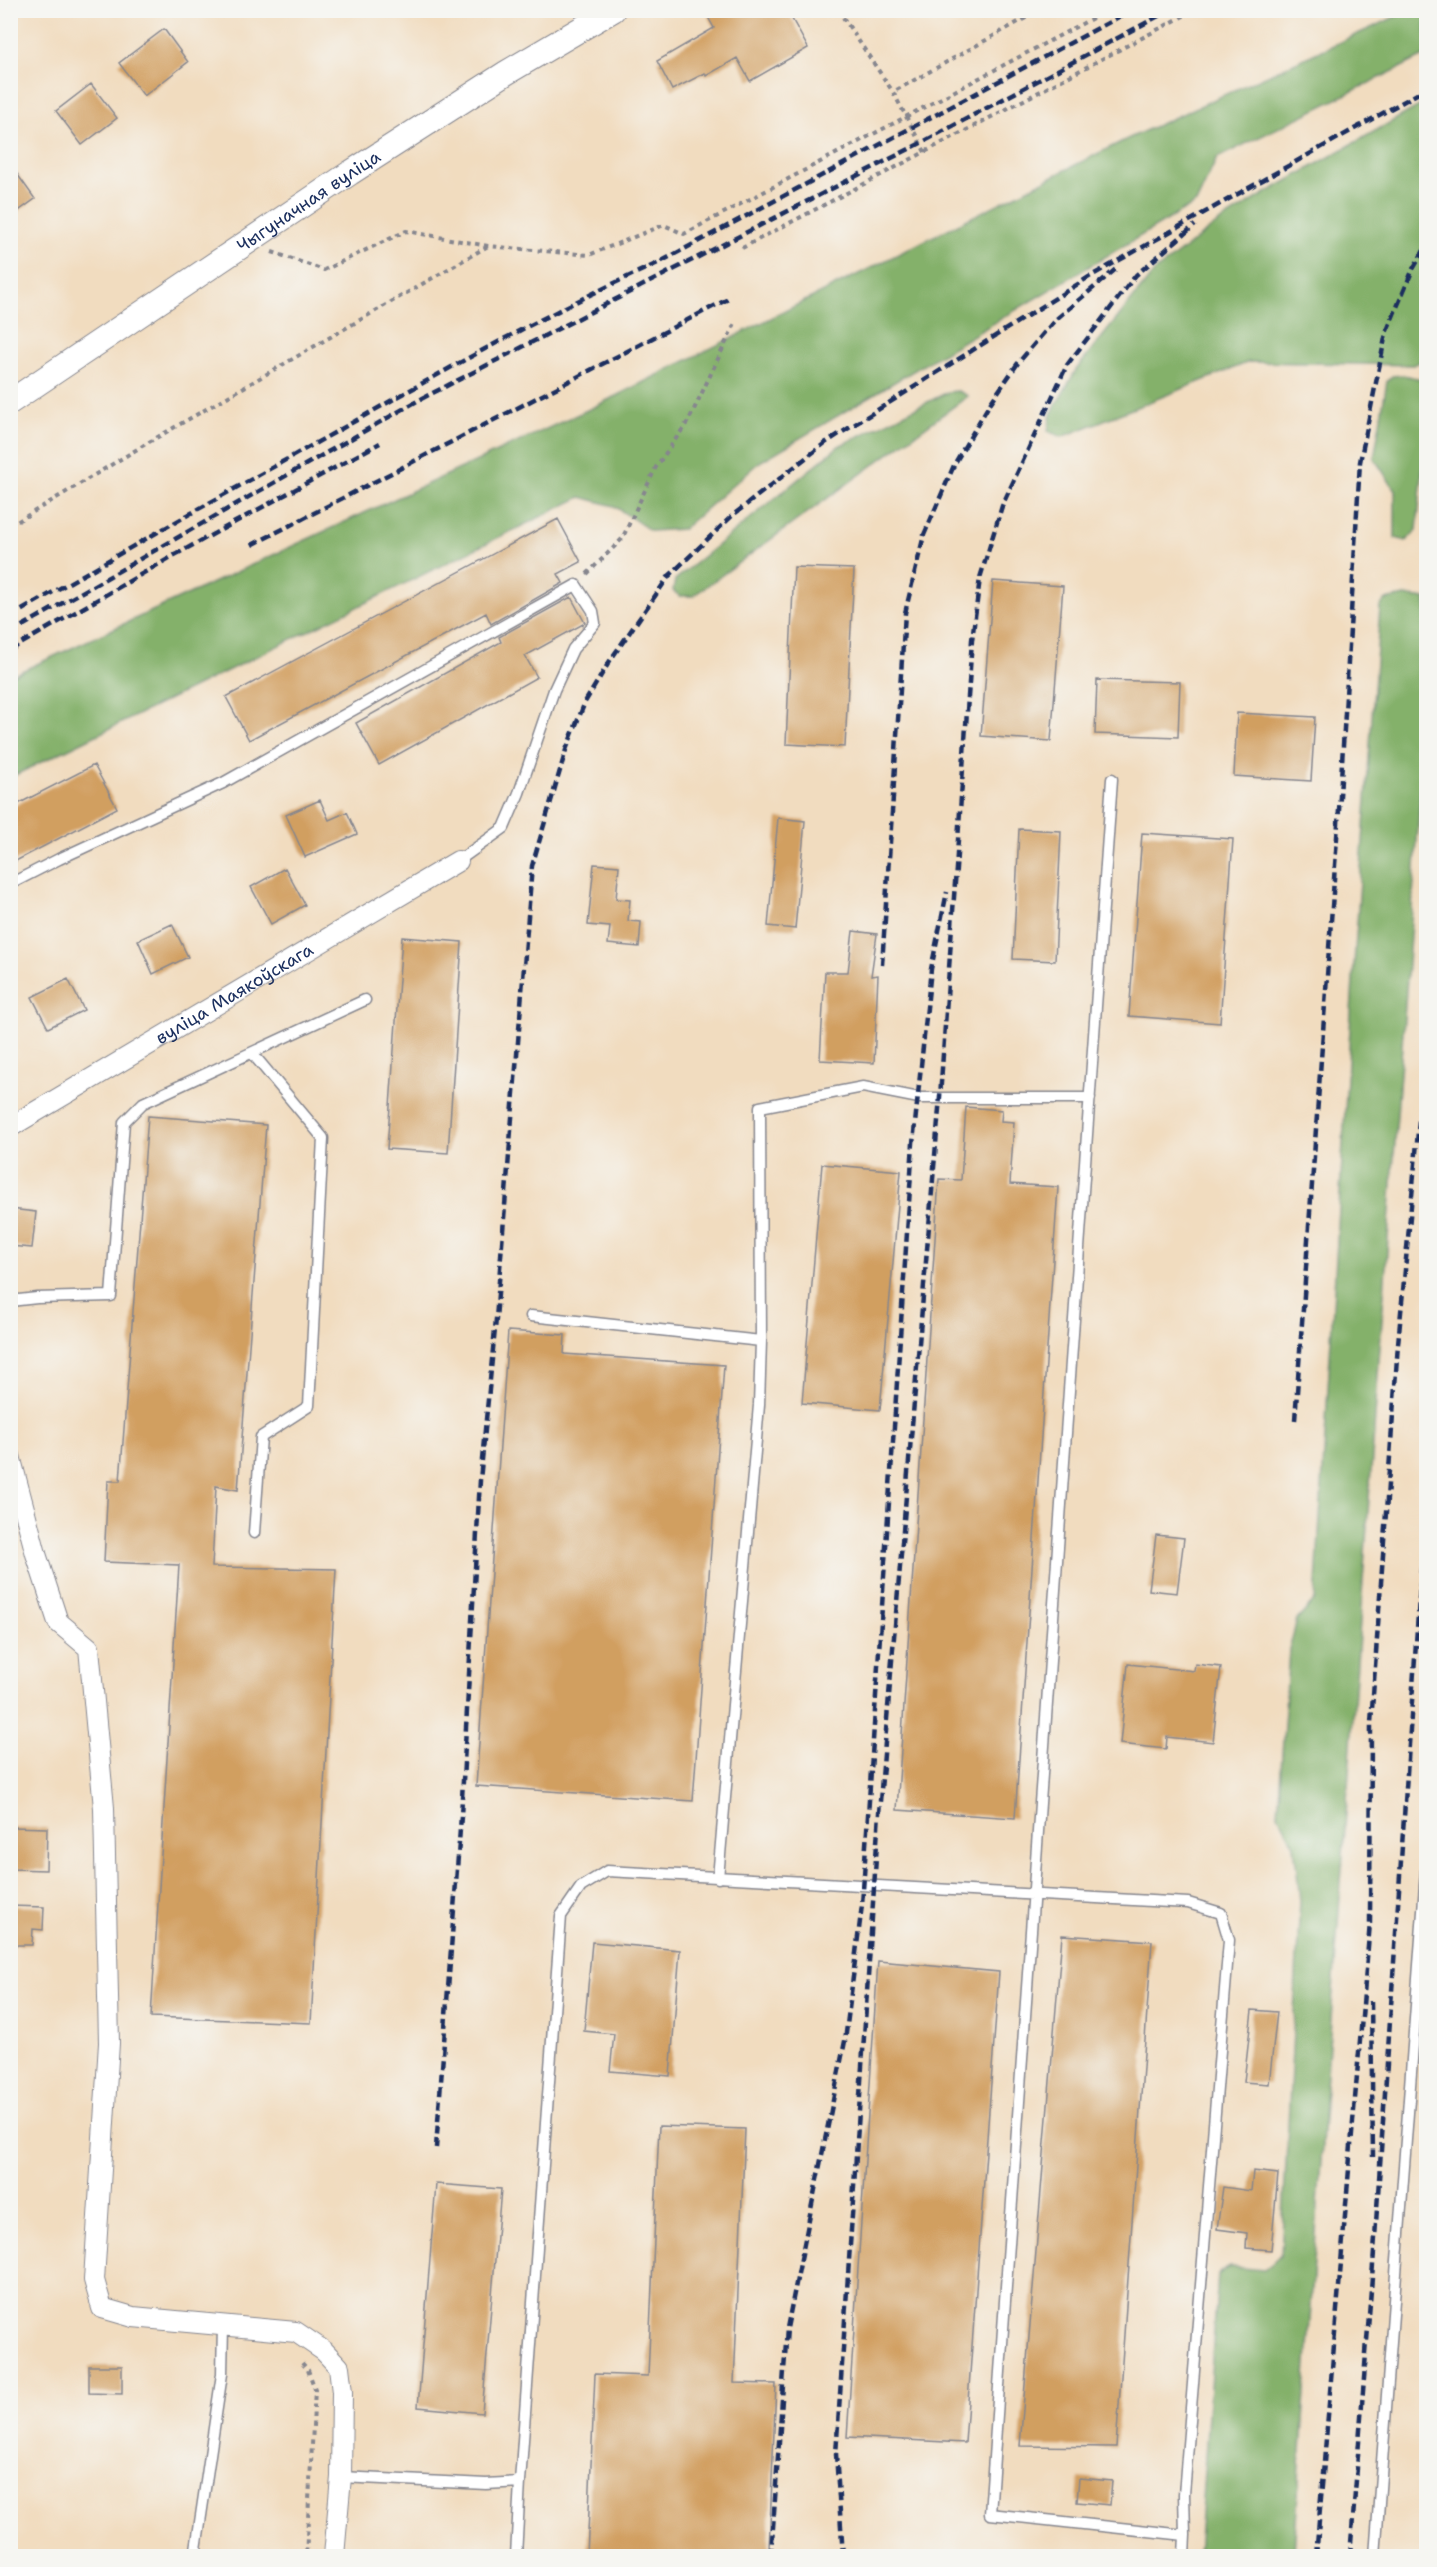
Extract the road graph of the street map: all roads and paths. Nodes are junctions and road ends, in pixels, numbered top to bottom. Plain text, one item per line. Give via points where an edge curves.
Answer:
1 (613, 10) edge
2 (838, 10) edge
3 (1040, 10) edge
4 (1108, 10) edge
5 (1195, 10) edge
6 (893, 92) junction
7 (907, 117) junction
8 (925, 153) junction
9 (488, 246) junction
10 (742, 248) dead end
11 (271, 252) dead end
12 (735, 323) dead end
13 (39, 381) junction
14 (10, 388) edge
15 (10, 402) edge
16 (10, 526) edge
17 (576, 585) junction
18 (1112, 779) dead end
19 (458, 861) joint
20 (10, 884) edge
21 (365, 1000) dead end
22 (252, 1053) junction
23 (1090, 1098) junction
24 (10, 1126) edge
25 (10, 1301) edge
26 (531, 1316) dead end
27 (761, 1341) junction
28 (10, 1455) edge
29 (254, 1533) dead end
30 (1426, 1871) edge
31 (718, 1878) junction
32 (1035, 1895) junction
33 (223, 2326) junction
34 (297, 2358) dead end
35 (341, 2477) junction
36 (520, 2482) junction
37 (1185, 2535) junction
38 (195, 2556) edge
39 (306, 2556) edge
40 (334, 2556) edge
41 (516, 2556) edge
42 (1184, 2556) edge
43 (1375, 2556) edge

1 - 13 street, Чыгуначная вуліца via 506,72
2 - 6 path
3 - 6 path
4 - 7 path
5 - 8 path
6 - 7 path
7 - 8 path
7 - 9 path via 684,234 664,225 589,255
8 - 10 path
9 - 11 path via 406,231 324,270
9 - 16 path
12 - 17 path via 688,420 656,467 622,539
13 - 14 street
13 - 15 street, Чыгуначная вуліца
17 - 19 lane via 593,611 594,623 573,650 554,690 504,828
17 - 20 lane via 223,783
18 - 23 lane
19 - 24 street, вуліца Маякоўскага
21 - 22 lane
22 - 25 lane via 143,1103 124,1122 111,1296
22 - 29 lane via 322,1138 309,1406 261,1437
23 - 27 lane via 919,1098 863,1087 760,1107
23 - 32 lane
26 - 27 lane
27 - 31 lane via 759,1405
28 - 33 street via 58,1622 89,1648 104,1808 109,2043 94,2280 102,2308 133,2318
30 - 43 lane
31 - 32 lane
31 - 36 lane via 607,1871 581,1887 561,1916
32 - 37 lane via 1188,1903 1221,1913 1229,1940 1184,2494
32 - 37 lane via 990,2514
33 - 35 street via 296,2332 339,2367
33 - 38 lane via 222,2374
34 - 39 path via 308,2370 315,2389
35 - 36 lane
35 - 40 street
36 - 41 lane
37 - 42 lane

